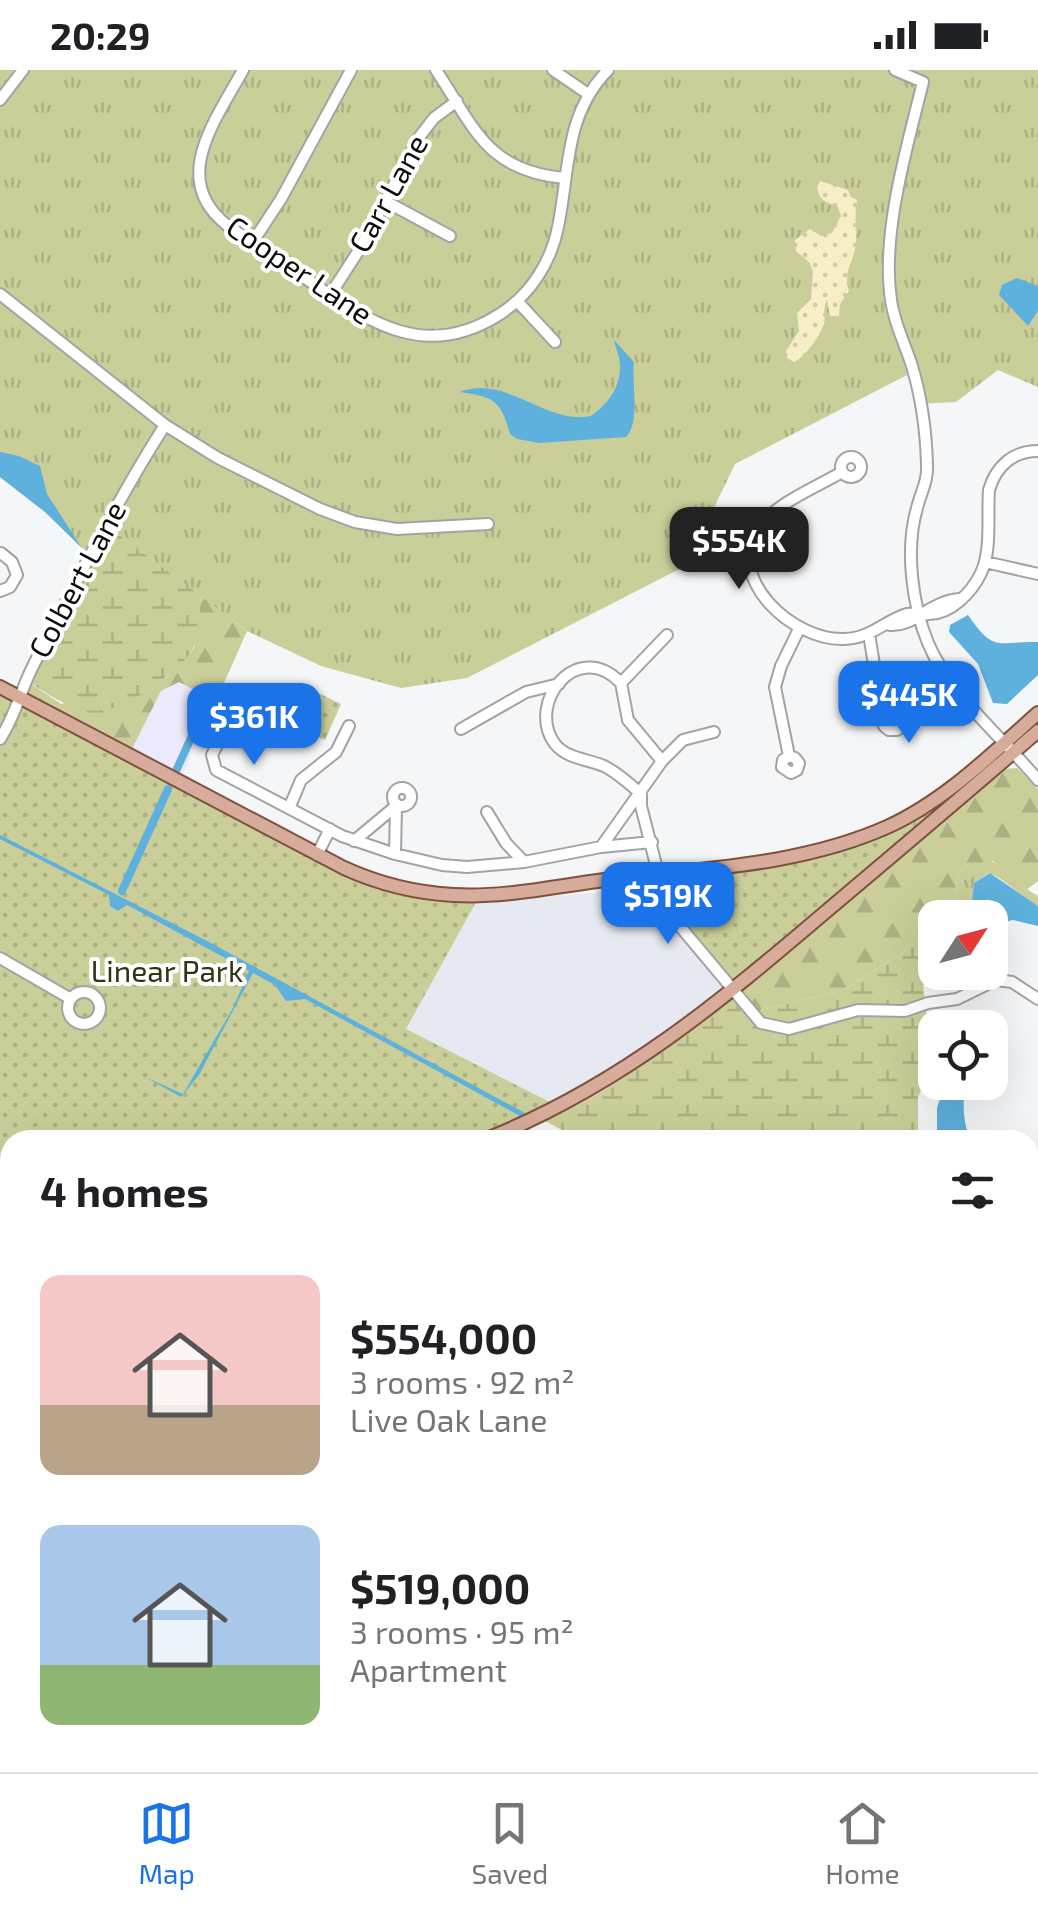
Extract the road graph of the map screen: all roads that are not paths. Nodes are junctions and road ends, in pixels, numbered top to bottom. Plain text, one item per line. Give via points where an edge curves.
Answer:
1 (23, 70) edge
2 (243, 70) edge
3 (351, 70) edge
4 (436, 70) edge
5 (553, 70) edge
6 (608, 70) edge
7 (895, 70) edge
8 (588, 94) junction
9 (0, 100) edge
10 (456, 101) junction
11 (565, 178) junction
12 (385, 201) junction
13 (450, 236) dead end
14 (252, 243) junction
15 (0, 294) edge
16 (330, 295) junction
17 (517, 301) junction
18 (555, 342) dead end
19 (164, 426) junction
20 (1038, 451) edge
21 (842, 472) dead end
22 (488, 524) dead end
23 (0, 544) edge
24 (0, 555) edge
25 (985, 562) junction
26 (1038, 574) edge
27 (0, 591) edge
28 (920, 614) junction
29 (799, 629) junction
30 (870, 634) junction
31 (667, 635) dead end
32 (621, 683) junction
33 (559, 684) junction
34 (0, 688) edge
35 (20, 699) junction
36 (253, 707) dead end
37 (888, 712) dead end
38 (1038, 713) edge
39 (349, 726) dead end
40 (461, 728) dead end
41 (714, 732) dead end
42 (1038, 732) edge
43 (0, 739) edge
44 (1010, 747) junction
45 (789, 756) dead end
46 (662, 760) junction
47 (1038, 780) edge
48 (642, 794) junction
49 (290, 806) junction
50 (487, 812) dead end
51 (330, 830) junction
52 (354, 840) junction
53 (652, 842) junction
54 (601, 847) junction
55 (395, 854) junction
56 (317, 855) junction
57 (524, 862) junction
58 (657, 874) junction
59 (0, 958) edge
60 (732, 991) junction
61 (70, 999) dead end
62 (1037, 999) edge
63 (508, 1130) edge

1 - 9 street
2 - 14 street, Cooper Lane via 206,140 199,171 210,208
3 - 14 street
4 - 10 street
5 - 8 street
6 - 8 street, Cooper Lane
7 - 28 street via 923,82 902,168 889,278 926,450 912,550
8 - 11 street, Cooper Lane via 572,131
10 - 11 street via 501,160 529,174
10 - 12 street, Carr Lane via 422,132
11 - 17 street, Cooper Lane via 550,254
12 - 13 street
12 - 16 street, Carr Lane
14 - 16 street, Cooper Lane
15 - 19 street
16 - 17 street, Cooper Lane via 380,326 426,335 474,327
17 - 18 street
19 - 22 street via 338,516 397,528
19 - 35 street, Colbert Lane via 98,539
20 - 25 street via 1011,458 992,478
21 - 29 street via 773,513 752,543 760,589
23 - 24 street
24 - 27 street via 16,575
25 - 26 street
25 - 28 street via 975,584 949,609
28 - 30 street via 894,619
28 - 44 street via 928,644 952,681
29 - 30 street via 836,639
29 - 45 street via 775,688
30 - 37 street via 880,700
31 - 32 street
32 - 33 street via 589,667 574,669
32 - 46 street via 628,720
33 - 40 street via 526,692
33 - 48 street via 545,714 556,745 617,774
34 - 35 main road
35 - 43 street, Colbert Lane
35 - 56 main road
36 - 49 street via 228,722 212,760 220,774
38 - 44 main road
39 - 49 street via 336,752 301,780
41 - 46 street via 683,740
42 - 44 main road
44 - 47 street
44 - 58 main road via 884,828 801,854
44 - 60 main road
46 - 48 street
48 - 53 street
48 - 54 street
49 - 51 street
50 - 57 street
51 - 52 street
51 - 56 street
52 - 55 street
52 - 55 street via 396,806
53 - 54 street
53 - 58 street
54 - 57 street
55 - 57 street via 454,867
56 - 58 main road via 388,884 458,895
58 - 60 street via 671,917
59 - 61 street
60 - 62 street via 761,1024 789,1029 858,1010 900,1012 952,1000 996,980
60 - 63 main road via 585,1094

